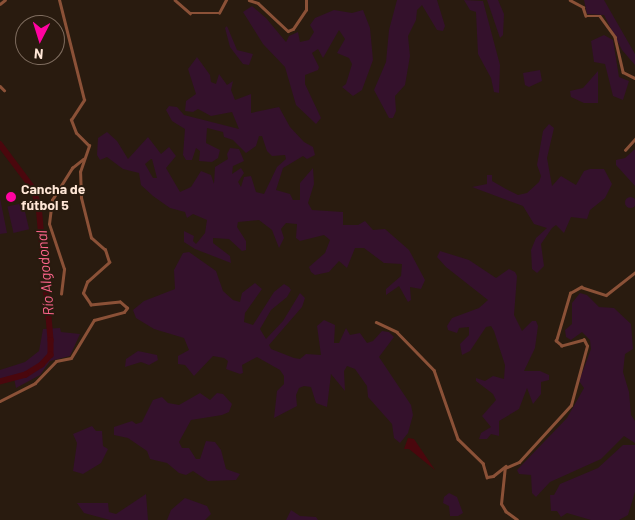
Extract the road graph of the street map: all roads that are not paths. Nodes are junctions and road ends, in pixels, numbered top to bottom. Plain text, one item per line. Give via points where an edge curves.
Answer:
1 (5, 0) edge
2 (59, 0) edge
3 (175, 0) edge
4 (226, 0) edge
5 (249, 0) edge
6 (306, 0) edge
7 (570, 0) edge
8 (0, 4) edge
9 (635, 78) edge
10 (0, 86) edge
11 (4, 90) dead end
12 (635, 139) edge
13 (625, 150) dead end
14 (83, 160) junction
15 (635, 272) edge
16 (61, 294) dead end
17 (376, 322) dead end
18 (0, 401) edge
19 (507, 466) junction
20 (517, 520) edge

1 - 8 street
2 - 14 street via 84,100 71,120 76,133 89,146
3 - 4 street via 190,13 219,13
5 - 6 street via 258,3 288,30 293,29 306,10
7 - 9 street via 583,7 586,16 600,16 615,37 622,72
10 - 11 street
12 - 13 street
14 - 16 street via 72,168 52,200 49,224 64,269
14 - 18 street via 80,190 90,234 93,242 105,250 109,262 86,282 83,293 91,305 120,302 126,305 127,310 94,320 71,358 56,362 35,383
15 - 19 street via 606,295 581,287 570,293 556,341 562,346 586,342 574,400 518,462
17 - 19 street via 397,332 434,370 458,439 483,463 487,476 493,476
19 - 20 street via 500,490 501,504

